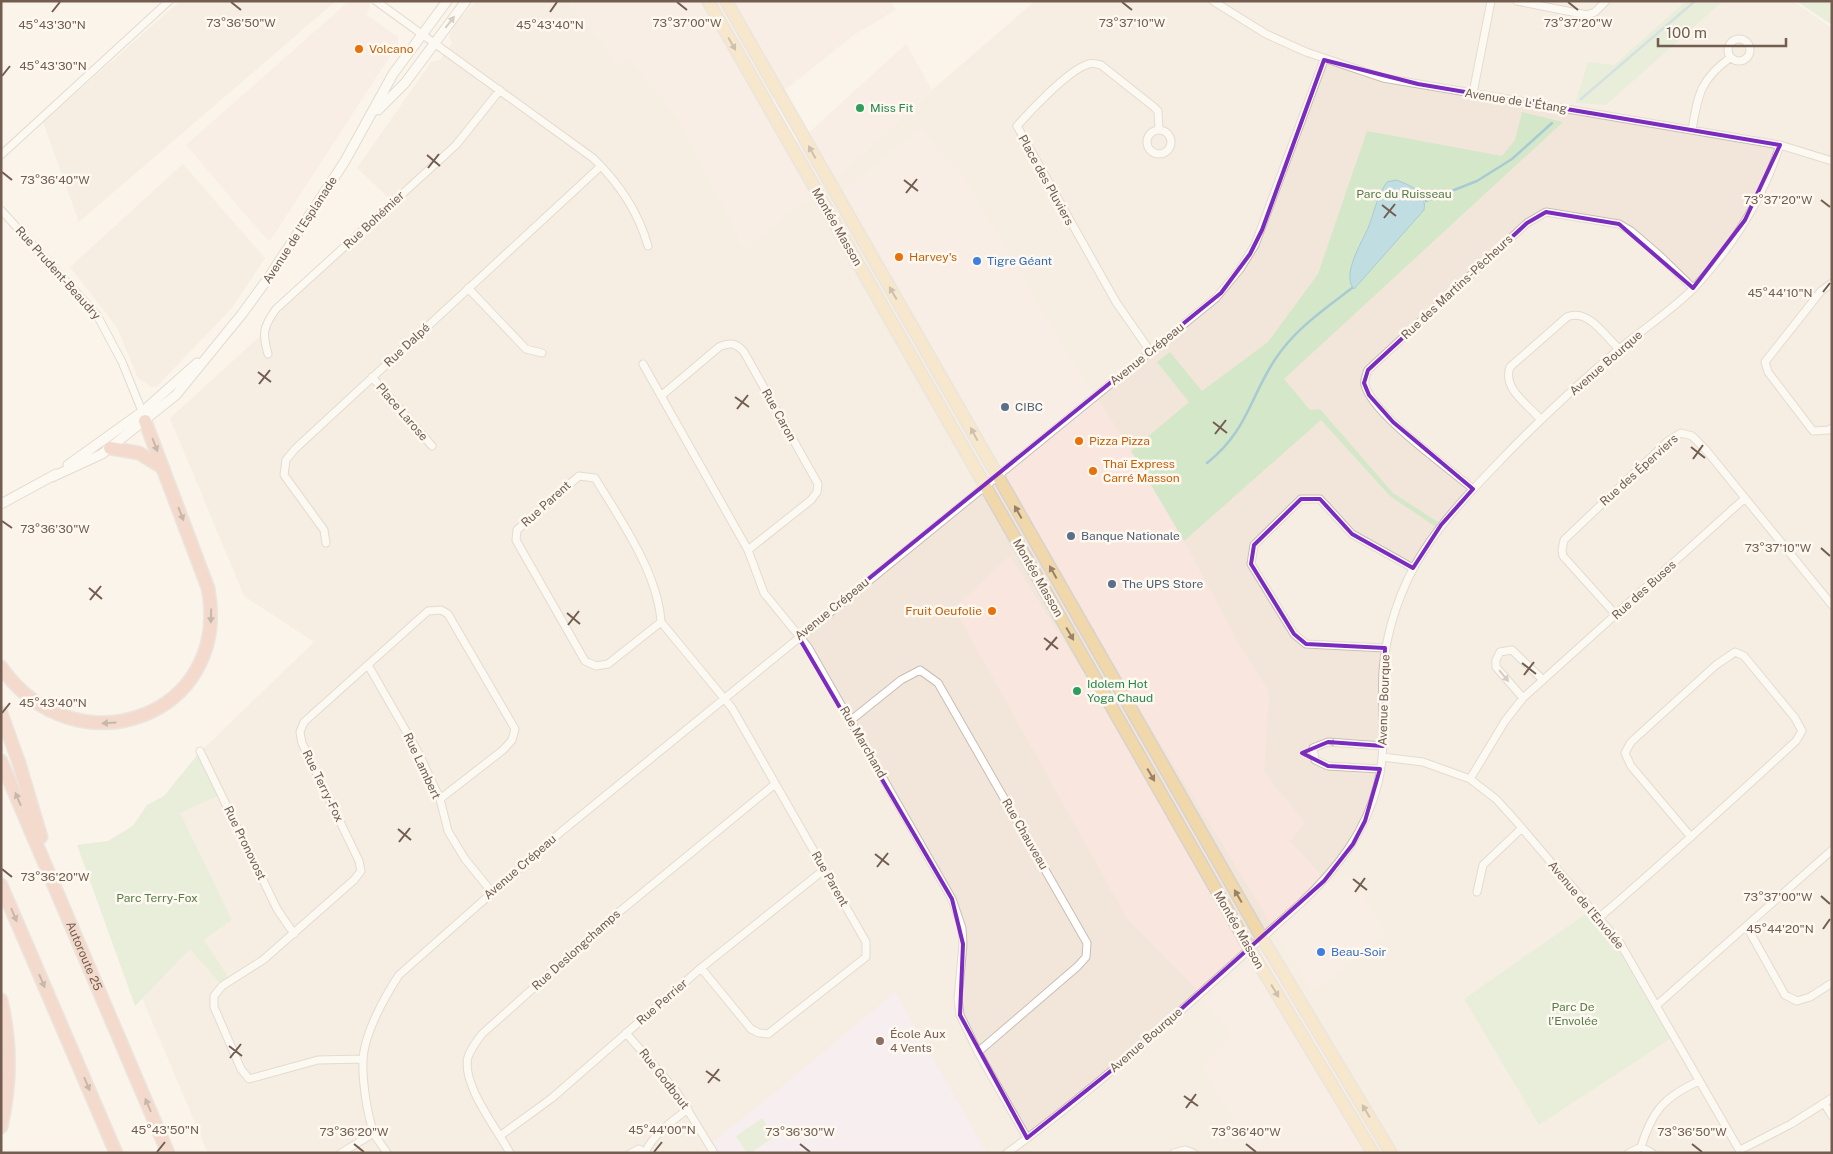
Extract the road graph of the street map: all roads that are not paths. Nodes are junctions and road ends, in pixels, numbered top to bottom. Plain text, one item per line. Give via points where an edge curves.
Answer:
1 (169, 1) edge
2 (376, 1) edge
3 (447, 1) edge
4 (466, 1) edge
5 (708, 1) edge
6 (726, 1) edge
7 (1213, 1) edge
8 (1491, 1) edge
9 (1517, 1) edge
10 (1606, 1) edge
11 (422, 34) junction
12 (434, 42) junction
13 (1732, 57) dead end
14 (1324, 60) junction
15 (500, 90) junction
16 (1473, 93) junction
17 (372, 115) junction
18 (1159, 130) dead end
19 (1692, 130) junction
20 (1780, 145) junction
21 (1, 155) edge
22 (1832, 161) edge
23 (601, 166) junction
24 (1, 210) edge
25 (648, 246) dead end
26 (1832, 283) edge
27 (468, 288) junction
28 (1693, 288) junction
29 (1619, 350) junction
30 (1150, 351) junction
31 (542, 353) dead end
32 (268, 354) dead end
33 (643, 364) dead end
34 (372, 377) junction
35 (661, 396) junction
36 (144, 417) junction
37 (1541, 420) junction
38 (1832, 428) edge
39 (432, 446) dead end
40 (110, 448) junction
41 (163, 468) junction
42 (998, 476) junction
43 (52, 477) junction
44 (985, 486) junction
45 (1473, 489) junction
46 (1744, 499) junction
47 (1, 504) edge
48 (326, 543) dead end
49 (748, 550) junction
50 (1413, 568) junction
51 (1832, 605) edge
52 (1616, 615) junction
53 (661, 622) junction
54 (798, 636) junction
55 (1385, 648) junction
56 (368, 666) junction
57 (1, 667) edge
58 (1543, 680) junction
59 (1123, 696) junction
60 (724, 698) junction
61 (1522, 698) junction
62 (1110, 704) junction
63 (1, 713) edge
64 (850, 721) junction
65 (1383, 746) junction
66 (200, 751) dead end
67 (1382, 757) junction
68 (1, 760) edge
69 (1380, 769) junction
70 (1470, 779) junction
71 (775, 784) junction
72 (440, 799) junction
73 (1522, 828) junction
74 (1691, 837) junction
75 (1832, 850) edge
76 (825, 869) junction
77 (2, 888) edge
78 (491, 891) junction
79 (58, 892) junction
80 (1477, 892) dead end
81 (1600, 917) junction
82 (1747, 927) junction
83 (294, 934) junction
84 (1262, 938) junction
85 (1250, 949) junction
86 (701, 968) junction
87 (1832, 983) edge
88 (1, 1000) edge
89 (1657, 1005) junction
90 (626, 1033) junction
91 (978, 1052) junction
92 (363, 1059) junction
93 (1699, 1081) junction
94 (1832, 1098) edge
95 (1824, 1103) junction
96 (688, 1109) junction
97 (1832, 1116) edge
98 (1, 1127) edge
99 (374, 1132) junction
100 (500, 1136) junction
101 (1028, 1138) junction
102 (1642, 1147) junction
103 (1741, 1151) edge
104 (645, 1152) edge
105 (116, 1153) edge
106 (168, 1153) edge
107 (341, 1153) edge
108 (387, 1153) edge
109 (510, 1153) edge
110 (631, 1153) edge
111 (714, 1153) edge
112 (1007, 1153) edge
113 (1174, 1153) edge
114 (1193, 1153) edge
115 (1373, 1153) edge
116 (1391, 1153) edge
117 (1629, 1153) edge
118 (1652, 1153) edge

1 - 21 street
2 - 11 street
3 - 11 street, Avenue de l'Esplanade
12 -> 4 street, Avenue de l'Esplanade
5 -> 44 main road, Montée Masson
42 -> 6 main road, Montée Masson
7 - 14 street, Avenue de L'Étang via 1266,34
8 - 16 street
9 - 10 street via 1587,15 1596,12
11 - 12 street
11 - 17 street, Avenue de l'Esplanade via 393,74
12 - 15 street
12 - 17 street, Avenue de l'Esplanade via 405,83
13 - 19 street via 1717,67 1702,84
14 - 16 street, Avenue de L'Étang via 1383,78
14 - 30 street, Avenue Crépeau via 1262,230 1250,254 1216,298
15 - 23 street
15 - 32 street, Rue Bohémier via 456,144 276,309 264,325
16 - 19 street, Avenue de L'Étang
17 - 36 street, Avenue de l'Esplanade via 269,277 222,340 176,395
18 - 30 street, Place des Pluviers via 1158,111 1101,65 1093,63 1068,76 1017,126 1116,302
19 - 20 street, Avenue de L'Étang
20 - 22 street, Avenue de L'Étang
20 - 28 street, Avenue Bourque via 1746,220
23 - 25 street via 624,193 642,226
23 - 27 street, Rue Dalpé
24 - 36 street, Rue Prudent-Beaudry via 100,320 122,362
26 - 38 street via 1821,291 1765,362 1768,372 1814,431
27 - 31 street via 526,349
27 - 34 street, Rue Dalpé
28 - 29 street, Avenue Bourque
28 - 45 street, Rue des Martins-Pêcheurs via 1660,256 1619,224 1546,212 1526,223 1368,370 1364,383 1369,395 1393,422
29 - 37 street, Avenue Bourque
29 - 37 street via 1593,322 1575,314 1567,317 1510,367 1509,385
30 - 42 street, Avenue Crépeau
33 - 35 street, Rue Marchand
34 - 39 street, Place Larose
34 - 48 street, Rue Dalpé via 295,449 284,467 284,475 324,530
35 - 49 street, Rue Marchand
35 - 49 street, Rue Caron via 719,347 729,343 738,345 744,352 818,484 811,500
36 - 40 street, Avenue de l'Esplanade
36 -> 41 highway
36 - 43 street, Avenue de l'Esplanade
37 - 45 street, Avenue Bourque
40 - 41 highway via 136,451
40 - 43 street, Avenue de l'Esplanade
41 -> 57 highway via 204,575 210,604 207,645 189,680 165,703 145,714 120,722 88,723 65,718 41,707 18,688
42 - 44 street, Avenue Crépeau
59 -> 42 main road, Montée Masson
43 - 47 street, Avenue de l'Esplanade
44 - 54 street, Avenue Crépeau
44 -> 62 main road, Montée Masson
45 - 50 street, Avenue Bourque via 1441,525
46 - 51 street, Rue des Éperviers
46 - 52 street, Rue des Buses
46 - 52 street, Rue des Éperviers via 1692,436 1680,433 1668,441 1564,540 1563,556
49 - 54 street, Rue Marchand via 764,593
50 - 55 street, Avenue Bourque
50 - 55 street via 1352,534 1320,499 1301,499 1254,545 1251,564 1294,634 1306,644
52 - 58 street, Rue des Buses
53 - 53 street, Rue Parent via 655,593 643,563 595,478 579,476 517,530 516,540 521,550 585,661 596,666 608,664
53 - 60 street, Rue Parent
54 - 60 street, Avenue Crépeau
54 - 64 street, Rue Marchand via 808,647
55 - 65 street, Avenue Bourque
56 - 72 street, Rue Lambert via 418,752
56 - 72 street, Rue Terry-Fox via 428,610 441,610 448,614 515,729 512,740 503,750
56 - 83 street, Rue Terry-Fox via 304,722 300,732 302,743 361,871
58 - 61 street, Rue des Buses
58 -> 61 street via 1512,650 1500,652 1496,667
59 - 62 main road
84 -> 59 main road, Montée Masson
60 - 71 street, Rue Parent
60 - 78 street, Avenue Crépeau
61 - 70 street, Rue des Buses
62 -> 85 main road, Montée Masson
63 - 79 highway
64 - 91 street, Rue Marchand via 952,899 962,928 960,1015
64 - 91 street, Rue Chauveau via 901,680 920,670 938,683 1087,943 1086,957 1078,966
65 - 67 street, Avenue Bourque
65 -> 69 street via 1328,742 1313,748 1315,760 1328,766
66 - 83 street, Rue Pronovost via 281,916
67 - 69 street, Avenue Bourque
67 - 70 street, Avenue de l'Envolée via 1423,762
79 -> 68 highway, Autoroute 25
69 - 84 street, Avenue Bourque via 1367,813 1353,844 1324,881
70 - 73 street, Avenue de l'Envolée via 1496,799
71 - 76 street, Rue Parent
71 - 100 street, Rue Deslongchamps via 613,917 478,1039 468,1058 468,1078
72 - 78 street, Rue Lambert via 443,819 457,848
73 - 80 street via 1483,865
73 - 81 street, Avenue de l'Envolée
74 - 74 street via 1796,741 1802,731 1796,718 1744,656 1735,652 1726,656 1631,742 1625,753 1631,766
74 - 81 street
75 - 82 street
76 - 86 street, Rue Perrier
76 - 86 street, Rue Parent via 866,942 866,957 768,1034 751,1029
77 -> 105 highway
78 - 92 street, Avenue Crépeau via 399,975 371,1029
106 -> 79 highway, Autoroute 25
81 - 89 street, Avenue de l'Envolée via 1620,943
82 - 87 street via 1785,995 1797,1001
82 - 89 street
83 - 92 street, Rue Terry-Fox via 263,960 222,986 214,996 214,1007 241,1069 249,1078 318,1060
84 - 85 street, Avenue Bourque
116 -> 84 main road, Montée Masson
85 - 101 street, Avenue Bourque
85 -> 115 main road, Montée Masson
86 - 90 street, Rue Perrier
88 - 98 highway via 9,1060 9,1085
89 - 93 street, Avenue de l'Envolée
90 - 96 street, Rue Godbout
90 - 100 street, Rue Perrier via 552,1098
91 - 101 street, Rue Marchand
92 - 99 street, Avenue Crépeau
93 - 102 street via 1682,1088 1654,1114
93 - 103 street, Avenue de l'Envolée
94 - 95 street
95 - 97 street
95 - 103 street
96 - 104 street via 662,1128
96 - 111 street, Rue Godbout
99 - 107 street
99 - 108 street, Avenue Crépeau
100 - 109 street, Rue Deslongchamps
101 - 112 street, Avenue Bourque
102 - 117 street
102 - 118 street
104 - 110 street via 639,1149
113 - 114 street via 1185,1150

